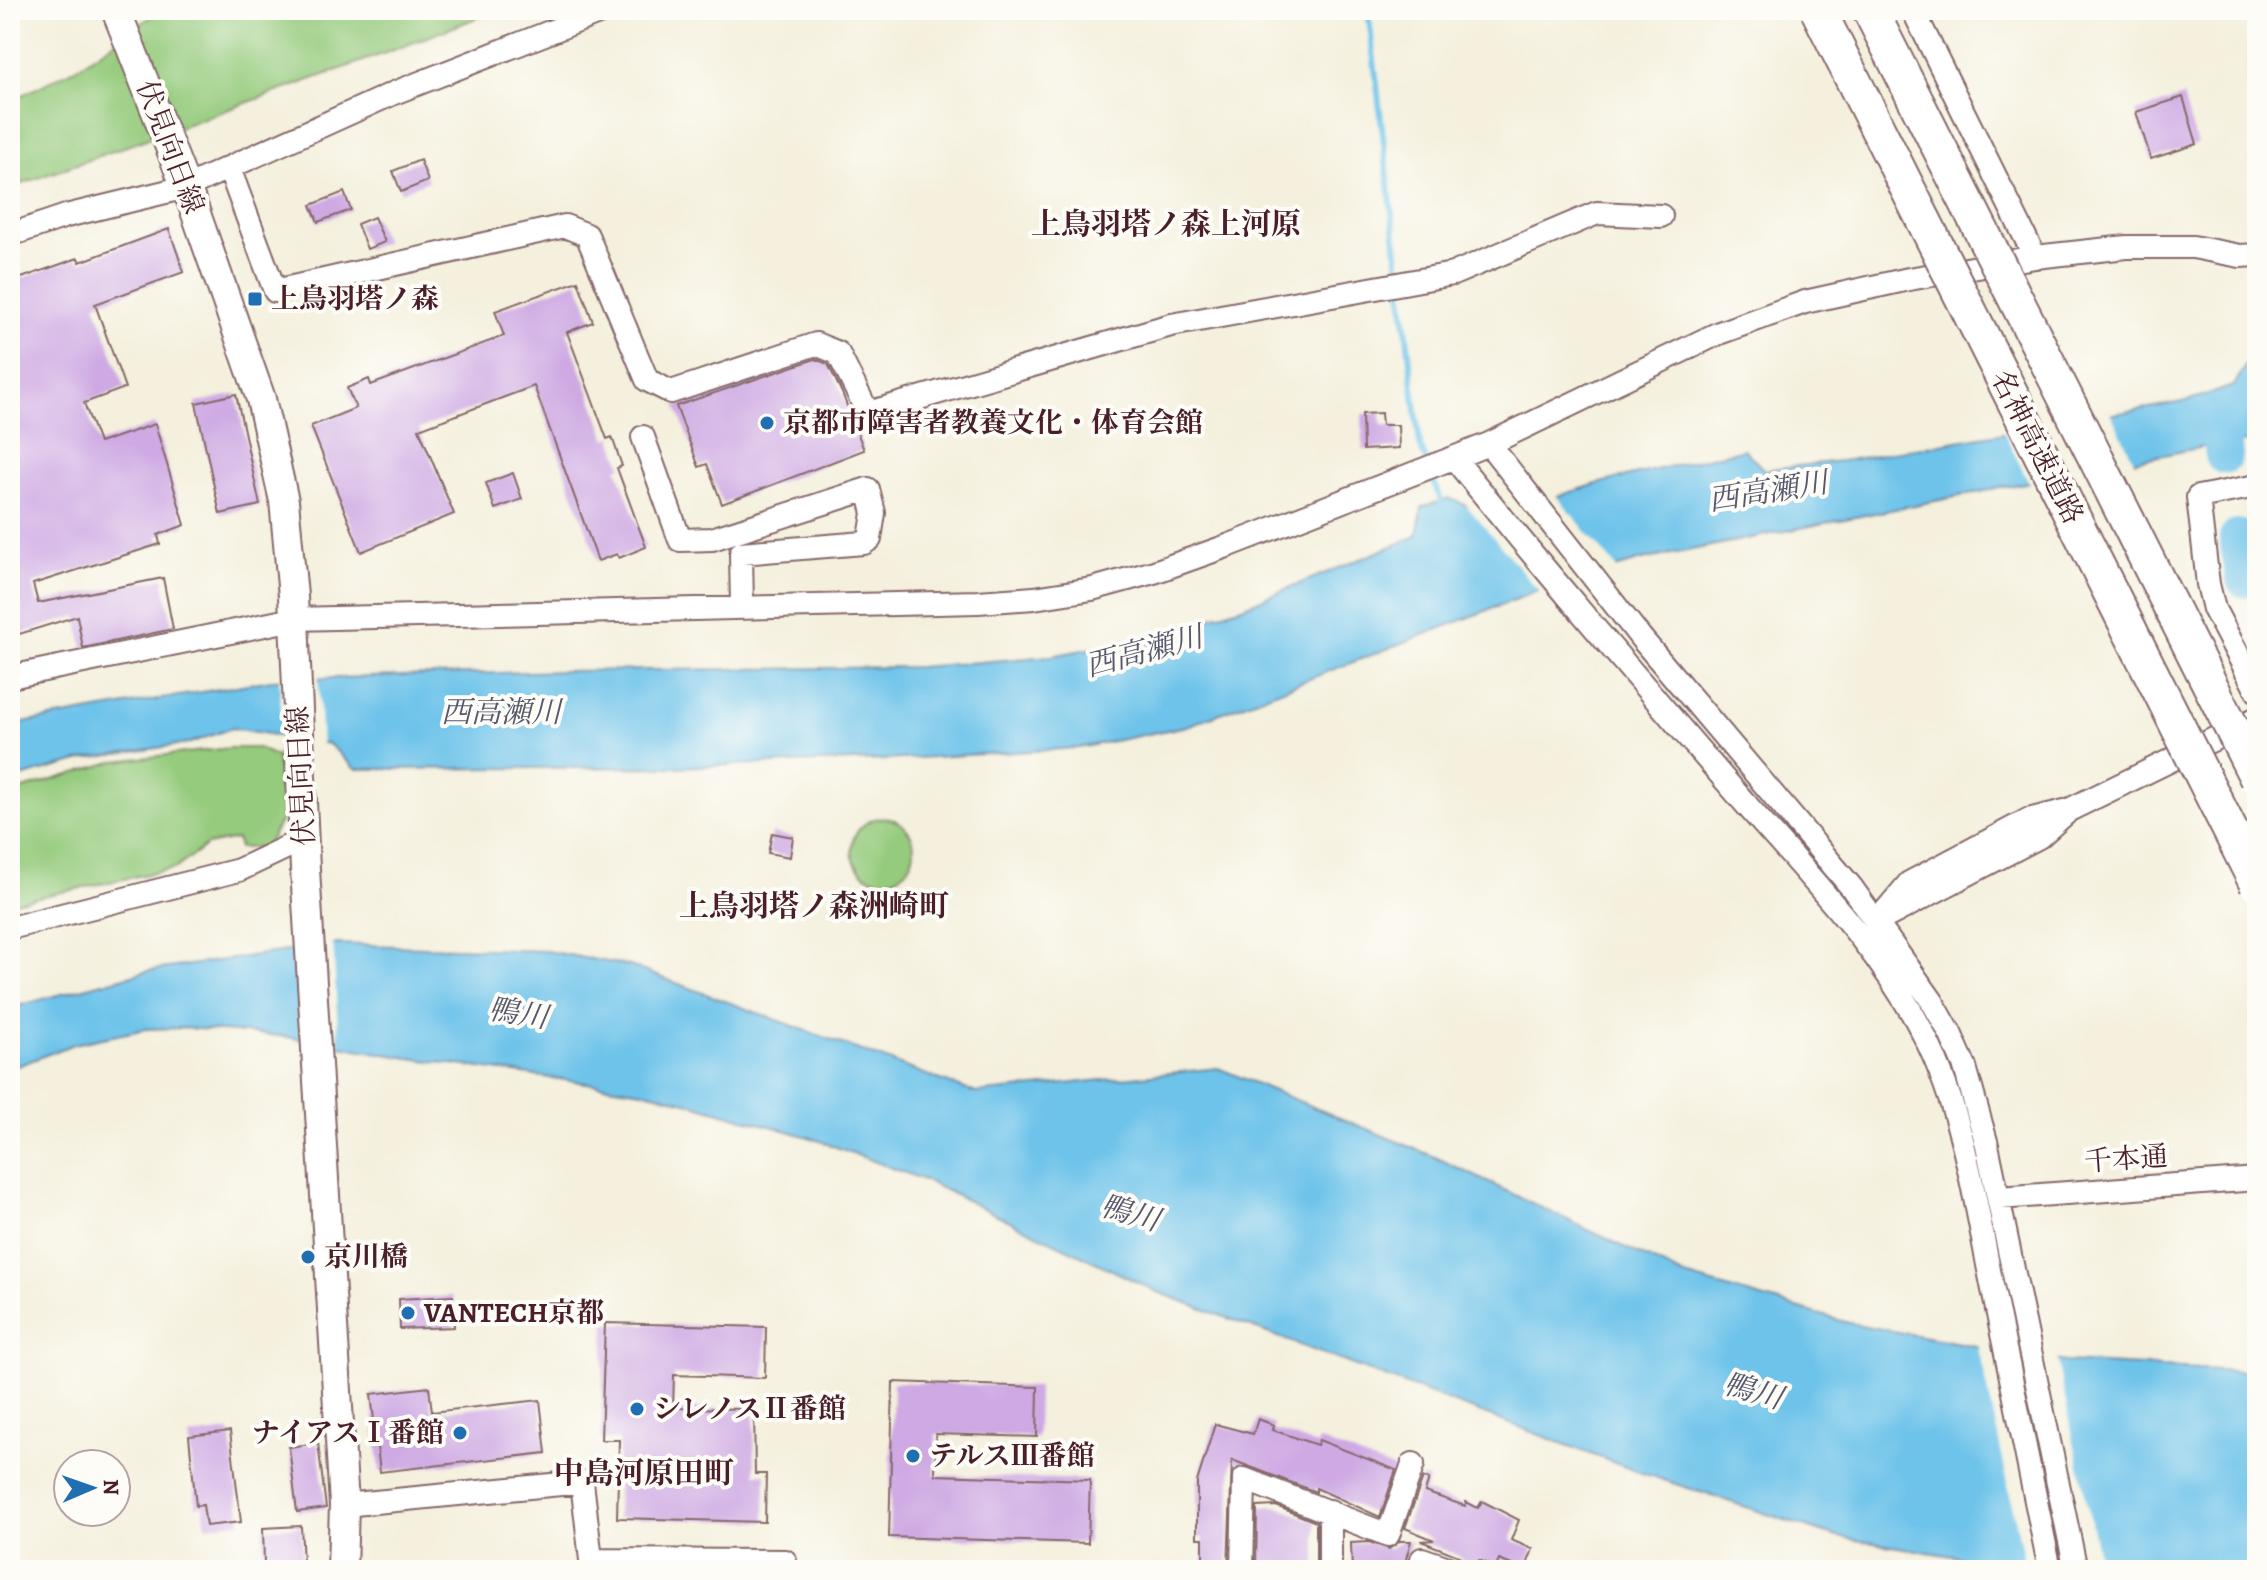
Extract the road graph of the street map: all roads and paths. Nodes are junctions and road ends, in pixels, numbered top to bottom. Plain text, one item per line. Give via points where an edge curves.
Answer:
1 (116, 10) edge
2 (606, 10) edge
3 (1818, 10) edge
4 (1870, 10) edge
5 (1913, 10) edge
6 (229, 168) junction
7 (183, 181) junction
8 (1661, 216) dead end
9 (10, 235) edge
10 (2249, 256) edge
11 (2035, 257) junction
12 (2257, 273) edge
13 (643, 437) dead end
14 (1489, 444) junction
15 (1454, 458) junction
16 (2257, 486) edge
17 (742, 607) junction
18 (294, 630) junction
19 (1641, 638) junction
20 (1618, 656) junction
21 (10, 677) edge
22 (2257, 691) edge
23 (2257, 718) edge
24 (2257, 778) edge
25 (304, 830) junction
26 (2257, 884) edge
27 (1877, 921) junction
28 (10, 928) edge
29 (1856, 934) junction
30 (2257, 1179) edge
31 (1999, 1198) junction
32 (1413, 1464) dead end
33 (344, 1505) junction
34 (1330, 1511) junction
35 (342, 1570) edge
36 (784, 1570) edge
37 (1242, 1570) edge
38 (1330, 1570) edge
39 (1422, 1570) edge
40 (1454, 1570) edge
41 (2050, 1570) edge
42 (2076, 1570) edge

1 - 7 main road, 伏見向日線
2 - 6 street via 394,93
3 - 26 highway, 名神高速道路, bridge
4 - 24 highway, 名神高速道路, bridge
5 - 11 street
6 - 7 street
6 - 8 street via 275,291 565,226 587,235 647,380 671,392 816,344 838,353 868,413 1171,325 1453,274 1597,213
7 - 9 street
7 - 18 main road, 伏見向日線 via 271,438 288,531
10 - 11 street via 2193,247 2127,247
10 - 12 street
11 - 14 street via 1805,302 1719,333
13 - 17 street via 680,540 712,539 868,489 874,513 870,539 864,543 741,553
14 - 15 street
14 - 19 street
15 - 17 street via 1230,545 1092,589 1005,601
15 - 20 street
16 - 22 street via 2198,497 2214,609
17 - 18 street
18 - 21 street
18 - 25 main road, 伏見向日線
19 - 20 street
19 - 27 street
20 - 29 street
23 - 27 street via 2069,810 2039,837
25 - 28 street via 239,870
25 - 33 main road, 伏見向日線
27 - 29 street
27 - 31 street via 1932,1001 1960,1056
29 - 41 street via 1912,1013 1939,1069 1958,1130
30 - 31 street, 千本通
31 - 42 street
32 - 34 street via 1388,1535
33 - 35 main road, 伏見向日線
33 - 36 street via 582,1482 591,1560 785,1561
34 - 37 street via 1244,1479
34 - 38 street
39 - 40 street via 1422,1559

